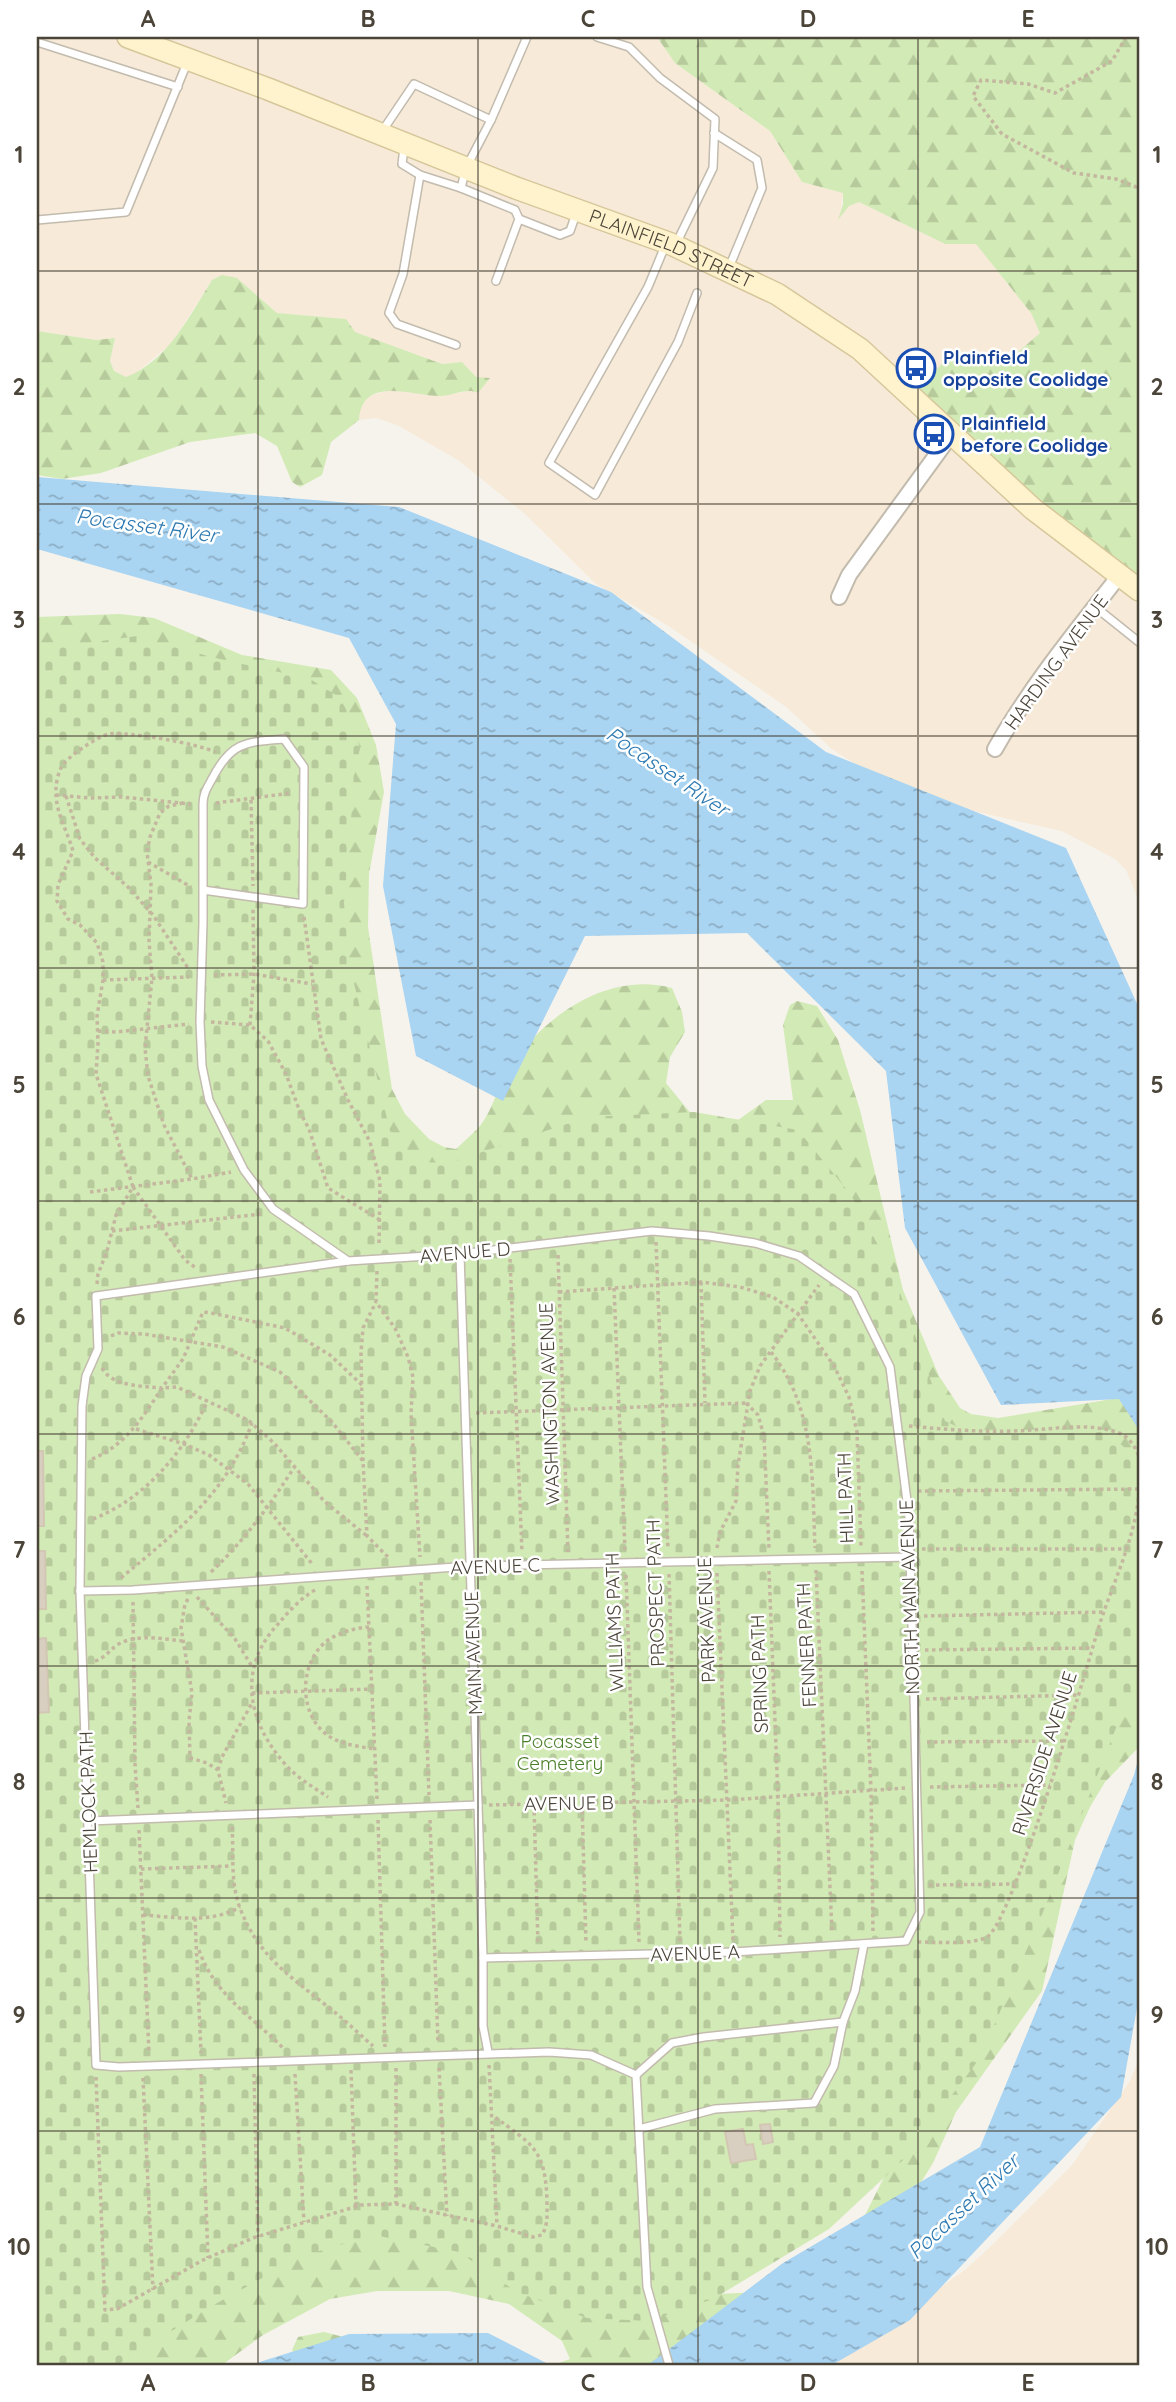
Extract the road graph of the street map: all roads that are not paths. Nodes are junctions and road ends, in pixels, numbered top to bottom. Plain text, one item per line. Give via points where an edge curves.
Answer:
1 (128, 37) edge
2 (527, 37) edge
3 (597, 37) edge
4 (37, 42) edge
5 (188, 59) junction
6 (178, 87) junction
7 (491, 120) junction
8 (714, 133) junction
9 (380, 134) junction
10 (404, 144) junction
11 (420, 175) junction
12 (464, 178) junction
13 (577, 210) junction
14 (519, 219) junction
15 (37, 220) edge
16 (671, 244) junction
17 (728, 270) junction
18 (496, 281) dead end
19 (697, 293) dead end
20 (456, 345) dead end
21 (951, 435) junction
22 (1119, 576) junction
23 (1139, 590) edge
24 (839, 597) dead end
25 (1094, 606) junction
26 (1139, 642) edge
27 (995, 749) dead end
28 (203, 890) junction
29 (460, 1254) junction
30 (348, 1261) junction
31 (827, 1274) joint
32 (96, 1296) joint
33 (910, 1553) junction
34 (470, 1566) junction
35 (80, 1591) junction
36 (478, 1805) junction
37 (89, 1821) junction
38 (906, 1941) joint
39 (864, 1944) junction
40 (483, 1958) junction
41 (843, 2022) junction
42 (488, 2052) junction
43 (636, 2075) junction
44 (639, 2129) junction
45 (669, 2365) edge

1 - 5 main road, PLAINFIELD STREET
2 - 7 lane
3 - 8 lane via 629,47 660,78 715,119
4 - 6 lane
5 - 6 lane
5 - 9 main road, PLAINFIELD STREET
6 - 15 lane via 127,212
7 - 9 lane via 414,84
7 - 12 lane
8 - 16 lane via 713,168
8 - 17 lane via 757,160 762,188
9 - 10 main road, PLAINFIELD STREET
10 - 11 lane via 402,164
10 - 12 main road, PLAINFIELD STREET
11 - 12 lane
11 - 20 lane via 403,274 389,313 397,324
12 - 13 main road, PLAINFIELD STREET
12 - 14 lane via 515,210
13 - 14 lane via 570,231 560,235
13 - 16 main road, PLAINFIELD STREET
14 - 18 lane
16 - 17 main road, PLAINFIELD STREET
16 - 19 lane via 549,463 595,495 678,342
17 - 21 main road, PLAINFIELD STREET via 777,294 860,349
21 - 22 main road, PLAINFIELD STREET via 1033,509
21 - 24 street via 849,575
22 - 23 main road, PLAINFIELD STREET
22 - 25 street, HARDING AVENUE
25 - 26 lane
25 - 27 street, HARDING AVENUE via 1017,710
28 - 28 lane via 303,904 304,766 284,739 249,742 223,757 203,795
28 - 30 lane via 200,1022 209,1100 244,1170 277,1212
29 - 30 lane, AVENUE D
29 - 31 lane, AVENUE D via 655,1232 755,1243 799,1255
29 - 34 lane, MAIN AVENUE
30 - 32 lane, AVENUE D
31 - 33 lane, NORTH MAIN AVENUE via 855,1294 890,1367
32 - 35 lane, HEMLOCK PATH via 97,1349 86,1376 82,1406
33 - 34 lane, AVENUE C via 862,1558
33 - 38 lane, NORTH MAIN AVENUE via 920,1912
34 - 35 lane, AVENUE C
34 - 36 lane, MAIN AVENUE
35 - 37 lane, HEMLOCK PATH
36 - 37 lane
36 - 40 lane, MAIN AVENUE
37 - 42 lane, HEMLOCK PATH via 96,2065
38 - 39 lane, AVENUE A
39 - 40 lane, AVENUE A
39 - 41 lane via 855,1992
40 - 42 lane, MAIN AVENUE via 483,2026
41 - 43 lane via 672,2043
41 - 44 lane via 834,2066 814,2104 715,2109
42 - 43 lane via 591,2055
43 - 44 lane
44 - 45 lane via 647,2287

